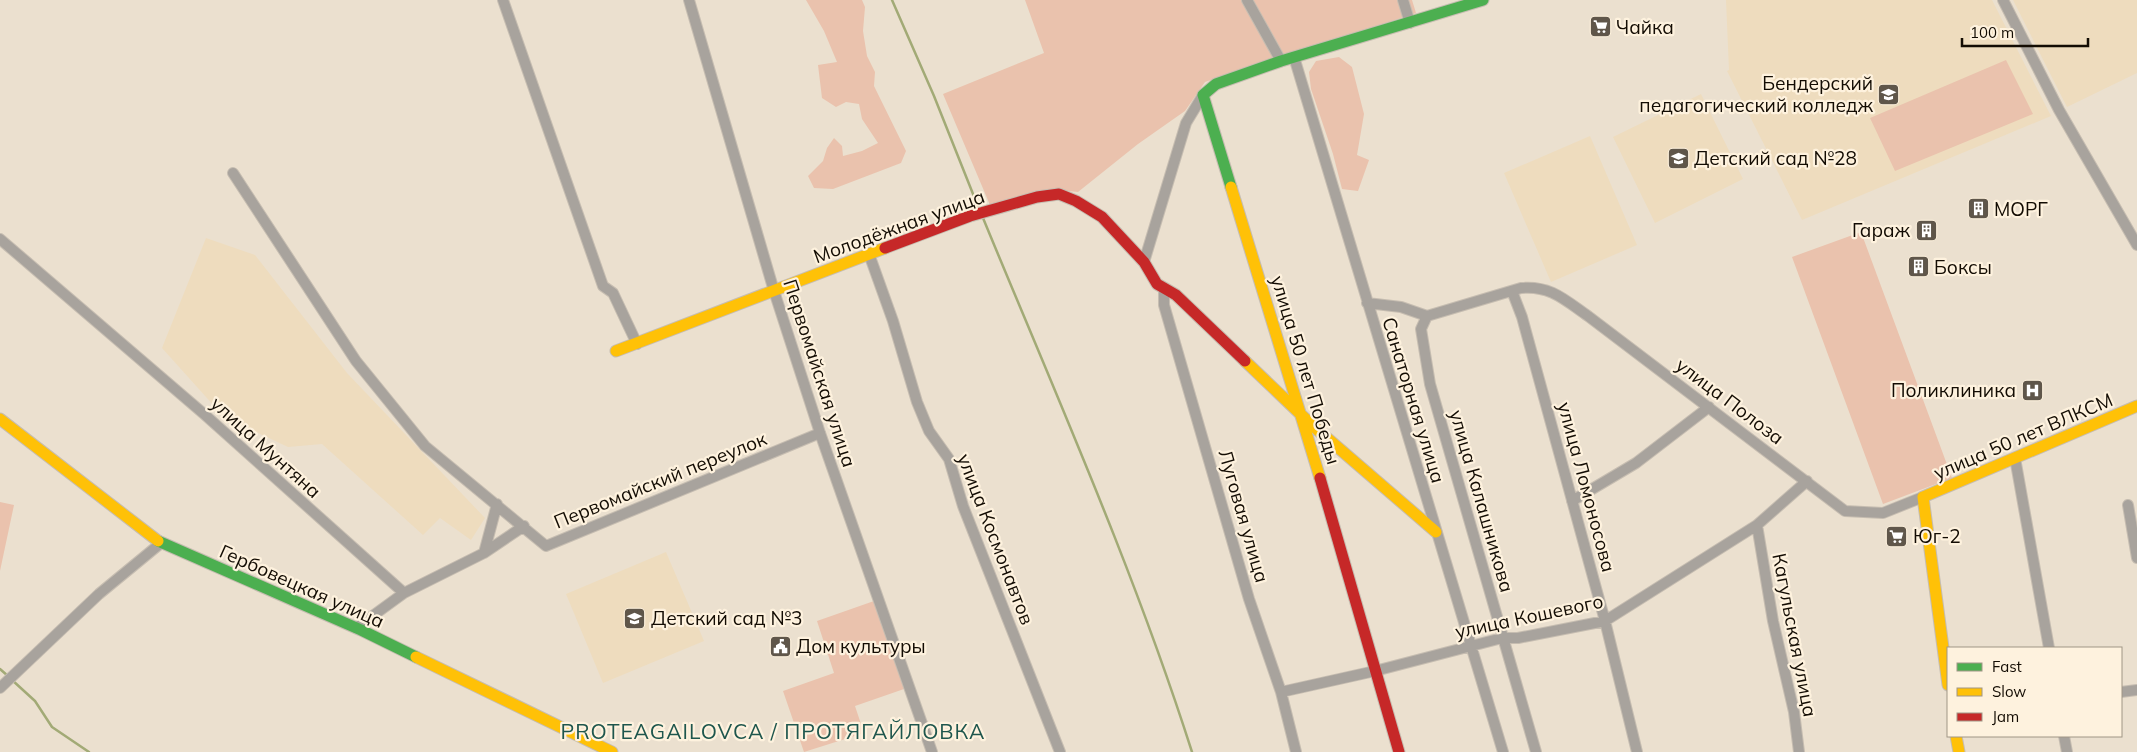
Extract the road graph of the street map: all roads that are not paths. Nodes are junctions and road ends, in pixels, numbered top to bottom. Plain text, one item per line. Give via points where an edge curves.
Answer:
1 (503, 0) edge
2 (689, 0) edge
3 (1247, 0) edge
4 (1404, 0) edge
5 (1483, 0) edge
6 (2003, 0) edge
7 (1410, 23) junction
8 (1294, 57) junction
9 (1281, 61) junction
10 (1203, 95) junction
11 (233, 173) dead end
12 (0, 239) edge
13 (2137, 244) edge
14 (869, 254) junction
15 (1144, 262) junction
16 (1164, 288) junction
17 (774, 290) junction
18 (1516, 290) junction
19 (1367, 303) junction
20 (1427, 316) junction
21 (636, 344) junction
22 (616, 351) dead end
23 (2137, 406) edge
24 (1709, 407) junction
25 (1302, 416) junction
26 (0, 419) edge
27 (820, 433) junction
28 (2015, 458) junction
29 (1807, 481) junction
30 (1923, 497) junction
31 (1572, 501) junction
32 (496, 504) junction
33 (2128, 505) dead end
34 (1757, 524) junction
35 (524, 526) junction
36 (1436, 532) junction
37 (161, 544) junction
38 (484, 553) junction
39 (2137, 558) edge
40 (404, 594) junction
41 (1605, 621) junction
42 (356, 628) junction
43 (1502, 638) junction
44 (1470, 645) junction
45 (2049, 647) edge
46 (1375, 672) junction
47 (1947, 677) edge
48 (3, 686) edge
49 (2137, 690) edge
50 (1281, 692) junction
51 (2122, 692) edge
52 (1956, 737) edge
53 (2064, 737) edge
54 (612, 752) edge
55 (932, 752) edge
56 (1060, 752) edge
57 (1296, 752) edge
58 (1400, 752) edge
59 (1503, 752) edge
60 (1536, 752) edge
61 (1637, 752) edge
62 (1799, 752) edge
63 (1959, 752) edge
64 (2067, 752) edge

1 - 21 street via 603,286 614,293
2 - 17 street, Первомайская улица
3 - 9 street
4 - 7 street
5 - 7 street
6 - 13 street via 2059,110
7 - 8 street
8 - 9 street
8 - 19 street, Санаторная улица
9 - 10 street via 1216,84
10 - 15 street via 1186,124
10 - 25 street, улица 50 лет Победы
11 - 32 street, Первомайский переулок via 356,361 424,446
12 - 40 street, улица Мунтяна via 204,414
14 - 15 street, Молодёжная улица via 970,216 1036,197 1059,194 1102,218
14 - 17 street, Молодёжная улица
14 - 56 street, улица Космонавтов via 917,402 929,431 949,459 963,506
15 - 16 street, Молодёжная улица via 1156,284
16 - 25 street, Молодёжная улица via 1176,295
16 - 50 street, Луговая улица via 1164,305 1250,599
17 - 21 street, Молодёжная улица
17 - 27 street, Первомайская улица
18 - 20 street
18 - 24 street, улица Полоза via 1533,287 1552,291
18 - 31 street, улица Ломоносова
19 - 20 street
19 - 36 street, Санаторная улица
20 - 43 street, улица Калашникова via 1421,329 1430,384
21 - 22 street, Молодёжная улица
23 - 28 street, улица 50 лет ВЛКСМ
24 - 29 street, улица Полоза
24 - 31 street via 1636,464
25 - 36 street, Молодёжная улица
25 - 46 street, улица 50 лет Победы
26 - 37 street, Гербовецкая улица
27 - 35 street, Первомайский переулок via 546,546
27 - 55 street, Первомайская улица
28 - 30 street, улица 50 лет ВЛКСМ
28 - 45 street
29 - 30 street, улица Полоза via 1845,511 1883,513
29 - 34 street, улица Кошевого
30 - 47 street
31 - 41 street, улица Ломоносова
32 - 35 street, Первомайский переулок
32 - 38 street
33 - 39 street
34 - 41 street, улица Кошевого
34 - 62 street, Кагульская улица
35 - 38 street
36 - 44 street, Санаторная улица
37 - 42 street, Гербовецкая улица
37 - 48 street via 98,594
38 - 40 street
40 - 42 street
41 - 43 street, улица Кошевого via 1518,638
41 - 61 street, улица Ломоносова
42 - 54 street, Гербовецкая улица
43 - 44 street, улица Кошевого
43 - 60 street, улица Калашникова
44 - 46 street, улица Кошевого
44 - 59 street, Санаторная улица
46 - 50 street, улица Кошевого
46 - 58 street, улица 50 лет Победы
49 - 51 street
50 - 57 street, Луговая улица
52 - 63 street
53 - 64 street

